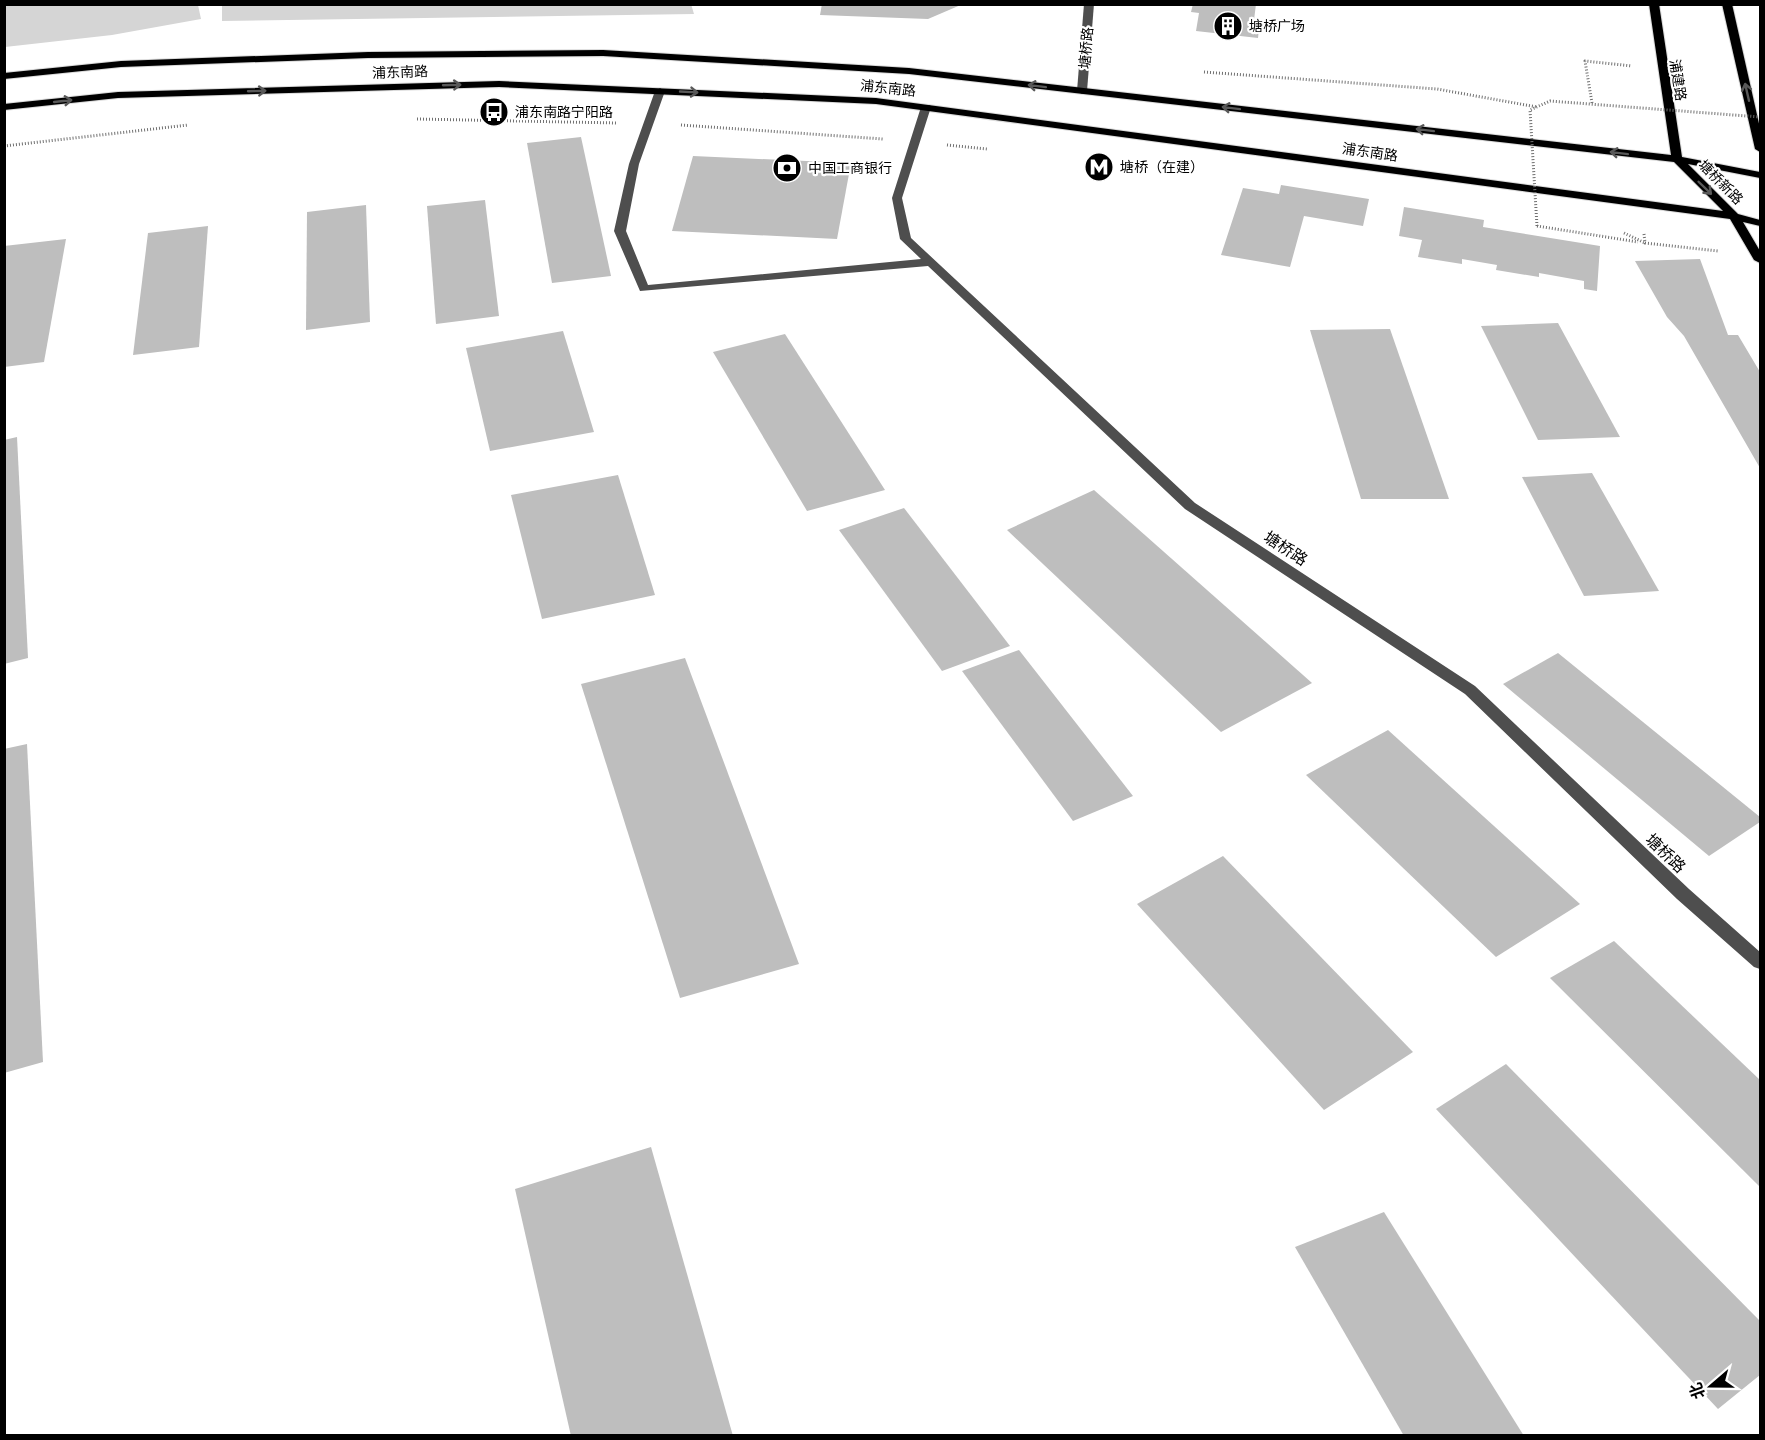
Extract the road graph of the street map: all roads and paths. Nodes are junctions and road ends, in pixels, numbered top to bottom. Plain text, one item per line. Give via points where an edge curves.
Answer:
1 (1089, 4) edge
2 (1654, 4) edge
3 (1728, 4) edge
4 (1662, 69) junction
5 (4, 76) edge
6 (1437, 89) dead end
7 (660, 91) junction
8 (1082, 91) junction
9 (1592, 103) junction
10 (926, 107) junction
11 (1537, 107) junction
12 (4, 108) edge
13 (1761, 117) edge
14 (413, 119) dead end
15 (648, 123) junction
16 (191, 125) dead end
17 (916, 143) junction
18 (4, 146) edge
19 (997, 149) dead end
20 (1761, 149) edge
21 (1677, 159) junction
22 (1761, 175) edge
23 (1529, 211) dead end
24 (1540, 212) dead end
25 (1734, 216) junction
26 (1761, 223) edge
27 (1617, 230) dead end
28 (1761, 260) edge
29 (930, 261) junction
30 (1761, 962) edge

1 - 8 street, 塘桥路
2 - 4 main road, 浦建路
20 -> 3 main road
4 - 9 path via 1585,61
4 - 21 main road, 浦建路
8 -> 5 main road, 浦东南路 via 909,71 603,53 357,55 121,64
6 - 11 path
7 -> 10 main road, 浦东南路 via 876,100
12 -> 7 main road, 浦东南路 via 118,96 499,84
7 - 15 street
21 -> 8 main road, 浦东南路
9 - 11 path, bridge via 1550,101
9 - 13 path, bridge
10 - 17 street, 塘桥路
10 - 25 main road, 浦东南路
11 - 27 path, bridge via 1530,110 1538,226 1645,243
14 - 15 path
15 - 17 path
15 - 29 street via 634,164 620,231 644,289
16 - 18 path
17 - 19 path
17 - 29 street, 塘桥路 via 897,198 906,239
21 - 22 main road, 浦东南路
21 -> 25 main road, 塘桥新路
23 - 24 path
25 - 26 main road, 浦东南路
25 - 28 main road, 塘桥新路
29 - 30 street, 塘桥路 via 1190,506 1470,690 1683,894

